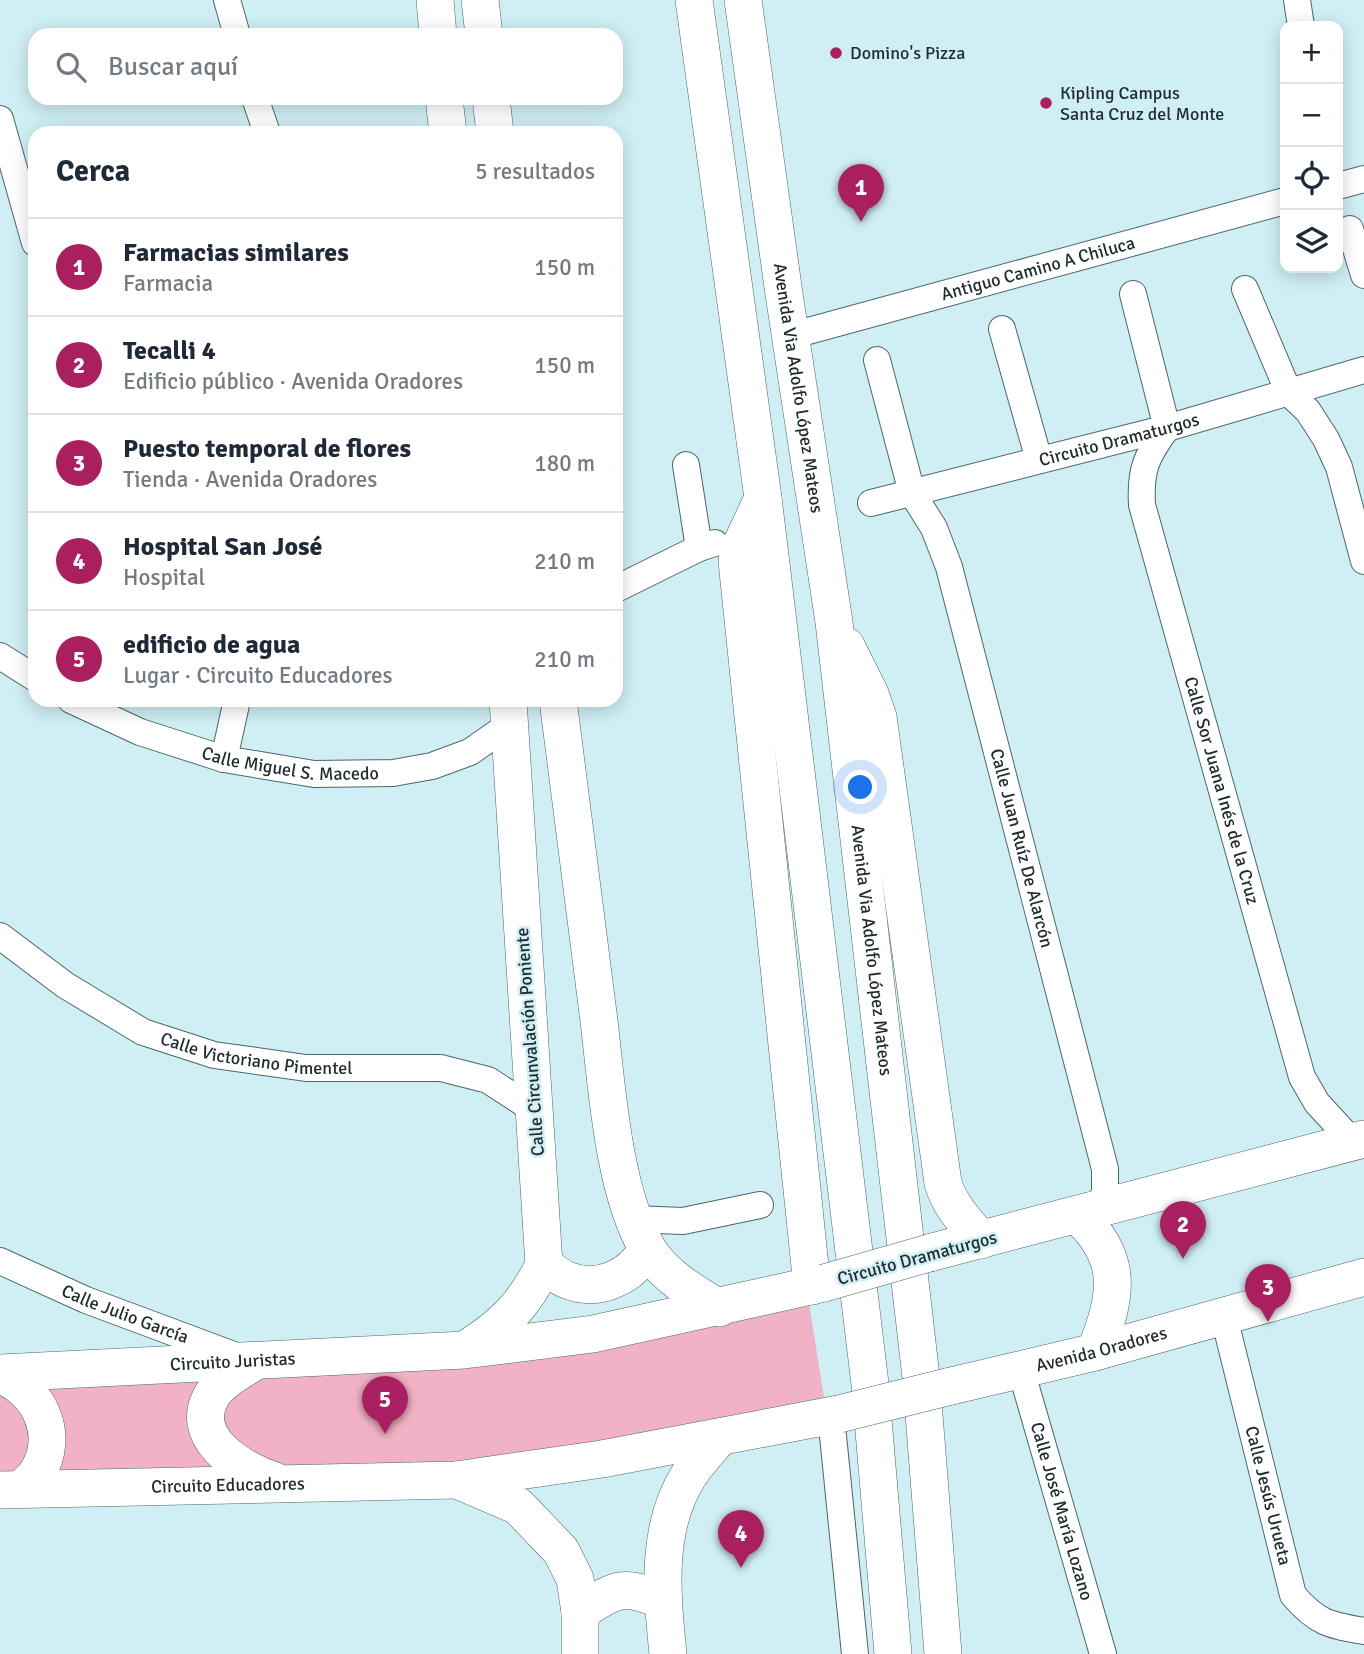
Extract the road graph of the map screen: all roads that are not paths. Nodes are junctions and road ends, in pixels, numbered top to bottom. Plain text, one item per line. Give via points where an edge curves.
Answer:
1 (228, 0) edge
2 (435, 0) edge
3 (480, 0) edge
4 (694, 0) edge
5 (743, 0) edge
6 (1297, 0) edge
7 (1300, 21) edge
8 (235, 28) edge
9 (437, 28) edge
10 (483, 28) edge
11 (257, 105) edge
12 (445, 105) edge
13 (492, 105) edge
14 (0, 119) edge
15 (265, 126) edge
16 (447, 126) edge
17 (494, 126) edge
18 (1364, 179) edge
19 (1343, 185) edge
20 (1280, 202) edge
21 (28, 218) edge
22 (1350, 229) dead end
23 (1364, 275) edge
24 (1245, 289) dead end
25 (1133, 294) dead end
26 (1002, 329) dead end
27 (790, 336) junction
28 (877, 360) dead end
29 (1364, 370) edge
30 (1289, 393) junction
31 (1167, 428) junction
32 (1039, 460) junction
33 (686, 465) dead end
34 (912, 493) junction
35 (763, 498) junction
36 (872, 503) dead end
37 (1364, 561) edge
38 (623, 586) edge
39 (834, 622) junction
40 (0, 656) edge
41 (28, 674) edge
42 (86, 707) edge
43 (235, 707) edge
44 (559, 707) edge
45 (509, 712) edge
46 (224, 759) junction
47 (0, 936) edge
48 (534, 1110) junction
49 (1358, 1141) edge
50 (760, 1205) dead end
51 (1089, 1212) junction
52 (640, 1234) junction
53 (981, 1240) junction
54 (0, 1261) edge
55 (544, 1265) junction
56 (1364, 1276) edge
57 (818, 1284) junction
58 (719, 1308) junction
59 (1224, 1317) junction
60 (464, 1350) junction
61 (1095, 1352) junction
62 (254, 1362) junction
63 (1020, 1370) junction
64 (0, 1374) edge
65 (835, 1415) junction
66 (720, 1437) junction
67 (456, 1480) junction
68 (285, 1485) junction
69 (11, 1490) edge
70 (663, 1601) junction
71 (580, 1612) junction
72 (1364, 1631) edge
73 (580, 1654) edge
74 (668, 1654) edge
75 (855, 1654) edge
76 (893, 1654) edge
77 (943, 1654) edge
78 (1102, 1654) edge

1 - 8 street
2 - 9 main road
3 - 10 main road
4 - 35 main road
5 - 27 main road, Avenida Via Adolfo López Mateos
6 - 7 street
11 - 15 street
12 - 16 main road
13 - 17 main road
14 - 21 street
18 - 19 street
20 - 27 street, Antiguo Camino A Chiluca
22 - 23 street
24 - 30 street
25 - 31 street
26 - 32 street
27 - 39 main road, Avenida Via Adolfo López Mateos
28 - 34 street, Calle Juan Ruíz De Alarcón
29 - 30 street, Circuito Dramaturgos
30 - 31 street, Circuito Dramaturgos
30 - 37 street via 1308,411 1339,467
31 - 32 street, Circuito Dramaturgos
31 - 49 street, Calle Sor Juana Inés de la Cruz via 1148,453 1140,480 1142,505 1302,1077 1317,1103
32 - 34 street, Circuito Dramaturgos
33 - 38 street via 707,546
34 - 36 street, Circuito Dramaturgos
34 - 51 street, Calle Juan Ruíz De Alarcón via 934,528 949,567 1105,1169 1105,1189
35 - 57 main road via 737,561
35 - 76 main road via 870,1384
39 - 53 main road via 878,717 943,1183 956,1212
39 - 77 main road, Avenida Via Adolfo López Mateos via 921,1377
40 - 41 street
42 - 46 street, Calle Miguel S. Macedo via 140,732
43 - 46 street
44 - 52 main road via 617,1155
45 - 46 street, Calle Miguel S. Macedo via 470,752 432,766 393,773 314,774
45 - 48 main road, Calle Circunvalación Poniente
47 - 48 street, Calle Victoriano Pimentel via 65,985 143,1032 214,1055 306,1068 441,1068 488,1080
48 - 55 main road, Calle Circunvalación Poniente
49 - 51 main road, Circuito Dramaturgos
50 - 52 street via 683,1220
51 - 53 main road, Circuito Dramaturgos
51 - 61 main road via 1114,1282
52 - 55 main road via 633,1269 603,1284 567,1280
52 - 58 main road via 665,1271
53 - 57 main road, Circuito Dramaturgos, bridge
54 - 62 street, Calle Julio García via 86,1300
55 - 60 main road via 531,1292 513,1313
56 - 59 main road, Avenida Oradores
57 - 58 main road, Circuito Dramaturgos
58 - 60 main road, Circuito Dramaturgos via 593,1334
59 - 61 main road, Avenida Oradores
59 - 72 street, Calle Jesús Urueta via 1293,1595 1309,1614 1333,1626
60 - 62 main road, Circuito Juristas
61 - 63 main road, Avenida Oradores
62 - 64 main road, Circuito Juristas
62 - 68 main road via 215,1391 205,1419 219,1449 237,1465
63 - 65 main road, Avenida Oradores, bridge
63 - 78 street, Calle José María Lozano
64 - 69 main road via 30,1393 41,1409 46,1429 46,1451 37,1472
65 - 66 main road, Circuito Educadores
65 - 75 street
66 - 67 main road, Circuito Educadores via 602,1460
66 - 70 main road via 689,1475 670,1513
67 - 68 main road, Circuito Educadores
67 - 71 main road, Circuito Educadores via 518,1506 543,1530 561,1551 575,1579
68 - 69 main road, Circuito Educadores
70 - 71 main road via 638,1590 622,1591
70 - 74 main road
71 - 73 main road, Circuito Educadores

